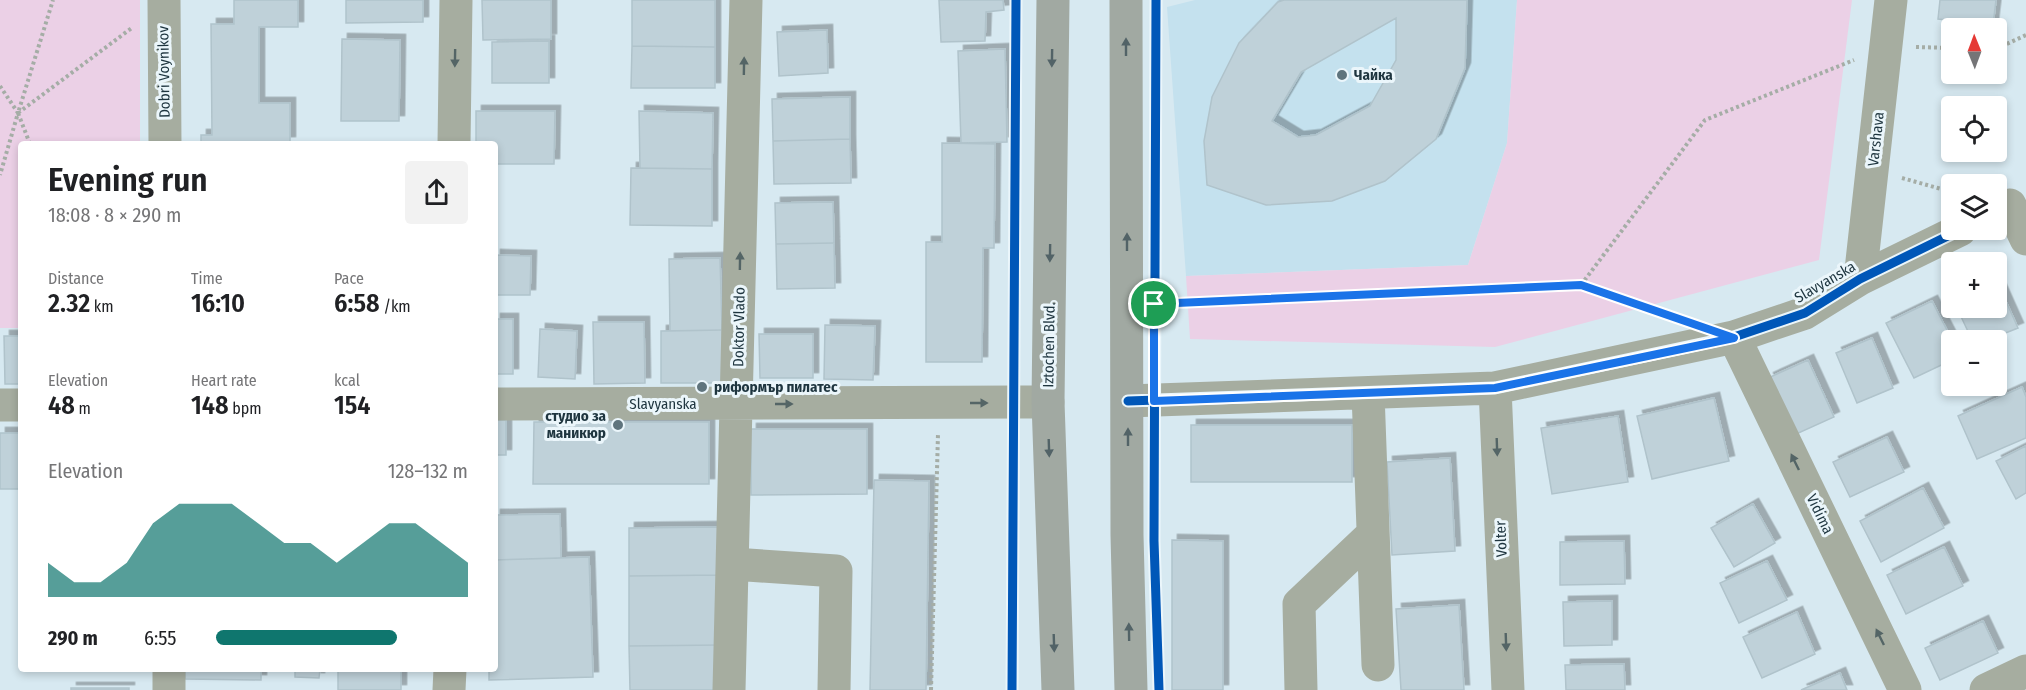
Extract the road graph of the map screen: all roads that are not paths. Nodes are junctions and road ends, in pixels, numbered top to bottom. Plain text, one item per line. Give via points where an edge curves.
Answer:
1 (164, 0) edge
2 (456, 0) edge
3 (746, 0) edge
4 (1053, 0) edge
5 (1126, 0) edge
6 (1891, 0) edge
7 (165, 141) edge
8 (454, 141) edge
9 (2011, 205) edge
10 (1941, 239) edge
11 (2026, 239) edge
12 (1860, 279) junction
13 (1734, 338) junction
14 (1495, 388) junction
15 (1368, 393) junction
16 (1128, 401) junction
17 (1048, 402) junction
18 (498, 404) edge
19 (737, 404) junction
20 (0, 405) edge
21 (18, 405) edge
22 (1373, 534) junction
23 (733, 564) junction
24 (1378, 665) dead end
25 (2026, 671) edge
26 (169, 672) edge
27 (450, 672) edge
28 (169, 690) edge
29 (449, 690) edge
30 (729, 690) edge
31 (834, 690) edge
32 (1058, 690) edge
33 (1131, 690) edge
34 (1301, 690) edge
35 (1508, 690) edge
36 (1905, 690) edge
37 (1986, 690) edge

1 - 7 street, Dobri Voynikov
2 -> 8 street
19 -> 3 street, Doktor Vlado
4 -> 17 main road, Iztochen Blvd.
16 -> 5 main road
6 - 12 street, Varshava
9 - 11 street
10 - 12 street, Slavyanska
12 - 13 street, Slavyanska via 1805,314
13 - 14 street, Slavyanska
36 -> 13 street, Vidima
14 - 15 street, Slavyanska
14 -> 35 street, Volter
15 - 16 street, Slavyanska
15 - 22 street
33 -> 16 main road
19 -> 17 street, Slavyanska
17 -> 32 main road, Iztochen Blvd.
18 - 19 street, Slavyanska
19 - 23 street, Doktor Vlado
20 - 21 street
22 - 24 street
22 - 34 street via 1299,604
23 - 30 street, Doktor Vlado
23 - 31 street via 836,571
25 - 37 street
26 - 28 street
27 - 29 street

